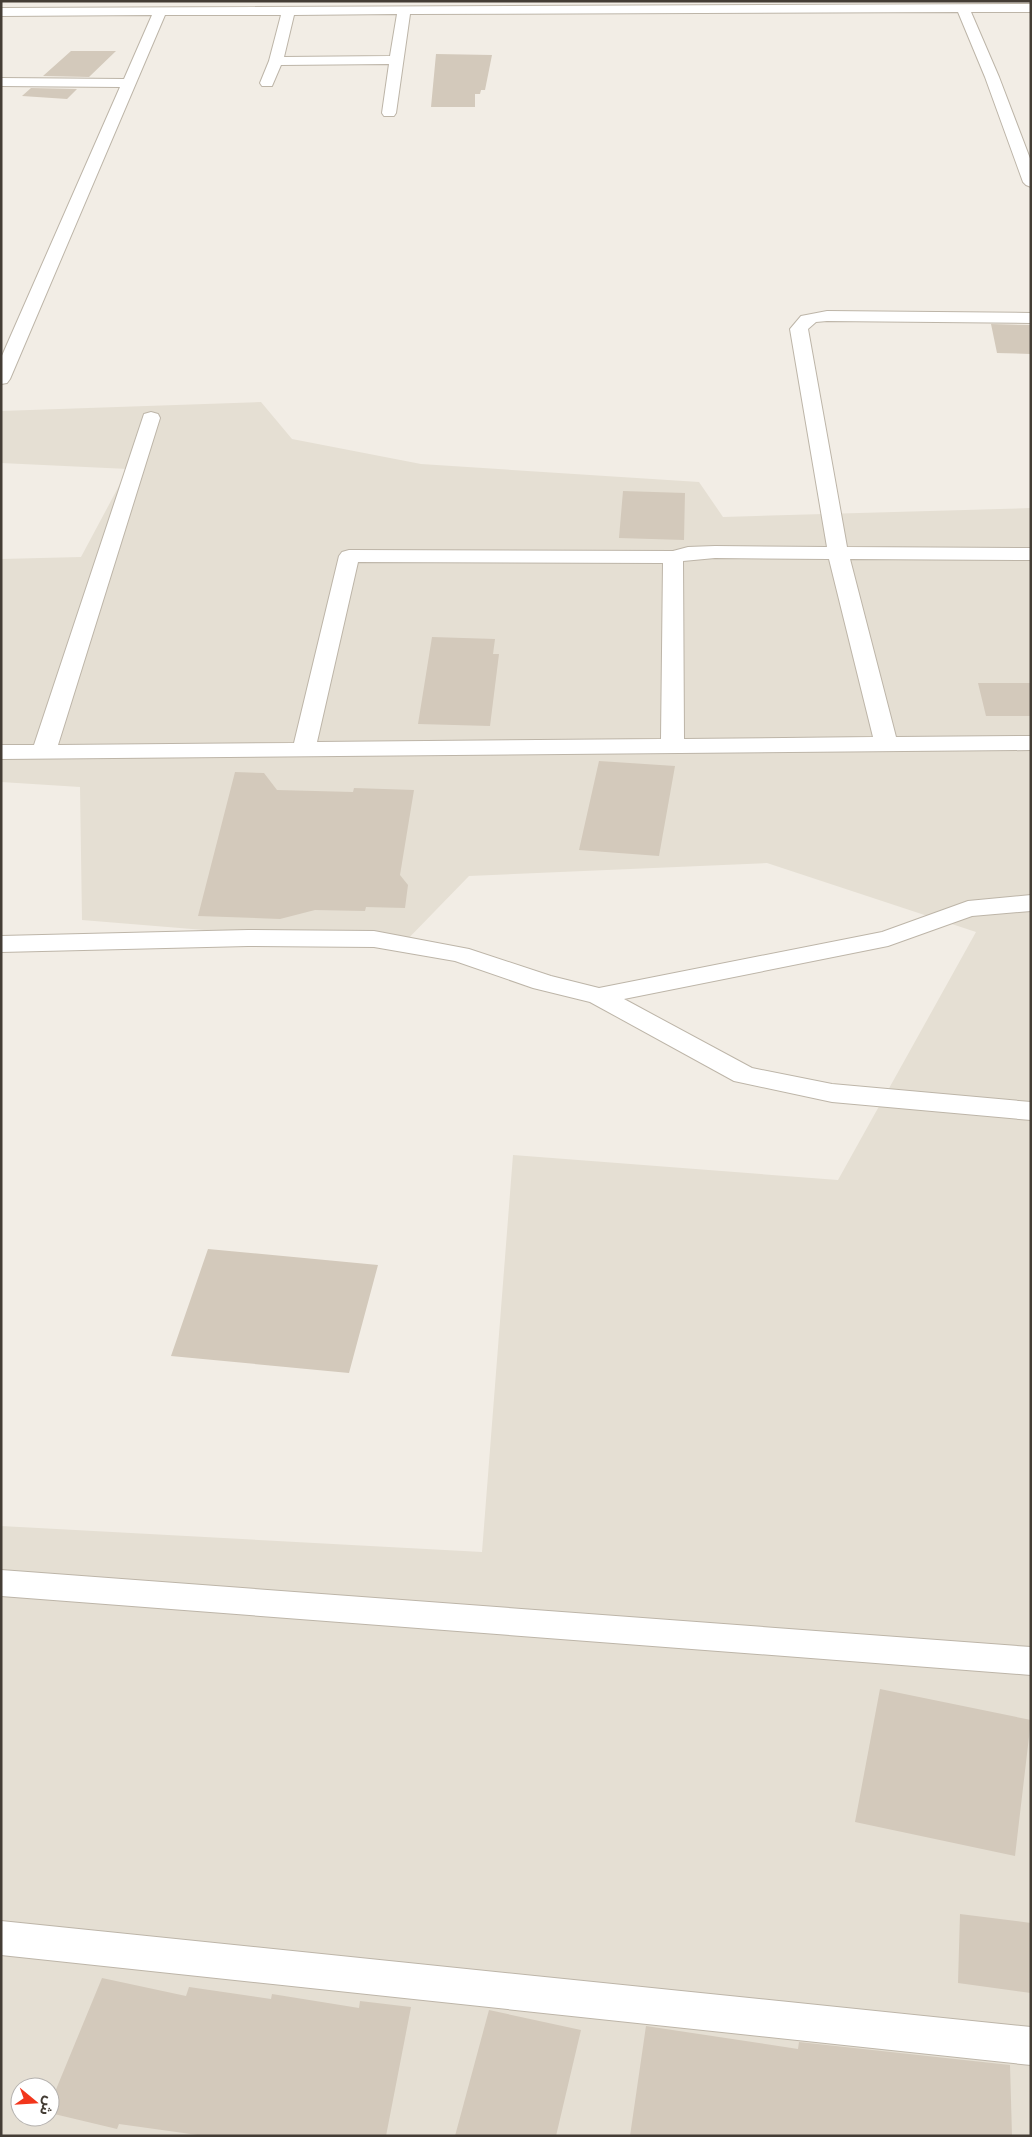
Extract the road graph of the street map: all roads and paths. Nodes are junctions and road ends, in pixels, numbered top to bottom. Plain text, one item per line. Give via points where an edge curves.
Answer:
1 (183, 6) edge
2 (963, 8) junction
3 (1031, 8) edge
4 (290, 10) junction
5 (404, 10) junction
6 (160, 11) junction
7 (1, 12) edge
8 (35, 12) junction
9 (1, 20) edge
10 (396, 60) junction
11 (276, 61) junction
12 (1, 82) edge
13 (128, 83) junction
14 (267, 83) dead end
15 (389, 113) dead end
16 (1026, 155) edge
17 (1031, 182) edge
18 (1031, 318) edge
19 (1, 379) edge
20 (151, 418) dead end
21 (838, 553) junction
22 (1031, 554) edge
23 (673, 557) junction
24 (1031, 743) edge
25 (886, 744) junction
26 (672, 746) junction
27 (304, 749) junction
28 (1, 752) edge
29 (44, 752) junction
30 (1031, 903) edge
31 (1, 944) edge
32 (599, 996) junction
33 (1031, 1111) edge
34 (1, 1583) edge
35 (1031, 1661) edge
36 (1, 1938) edge
37 (1031, 2046) edge

1 - 4 street
1 - 6 street
2 - 3 street
2 - 5 street
2 - 16 street
4 - 5 street
4 - 11 street
5 - 10 street
6 - 8 street
6 - 13 street
7 - 8 street
8 - 9 street
10 - 11 street
10 - 15 street
11 - 14 street
12 - 13 street
13 - 19 street
16 - 17 street
18 - 21 street via 827,316 811,317 802,323 800,329
20 - 29 street
21 - 22 street
21 - 23 street via 715,552
21 - 25 street
23 - 26 street
23 - 27 street via 349,556
24 - 25 street
25 - 26 street
26 - 27 street
27 - 29 street
28 - 29 street
30 - 32 street via 968,909 888,938
31 - 32 street via 248,938 374,939 460,954 542,982
32 - 33 street via 744,1074 832,1093
34 - 35 street
36 - 37 street

